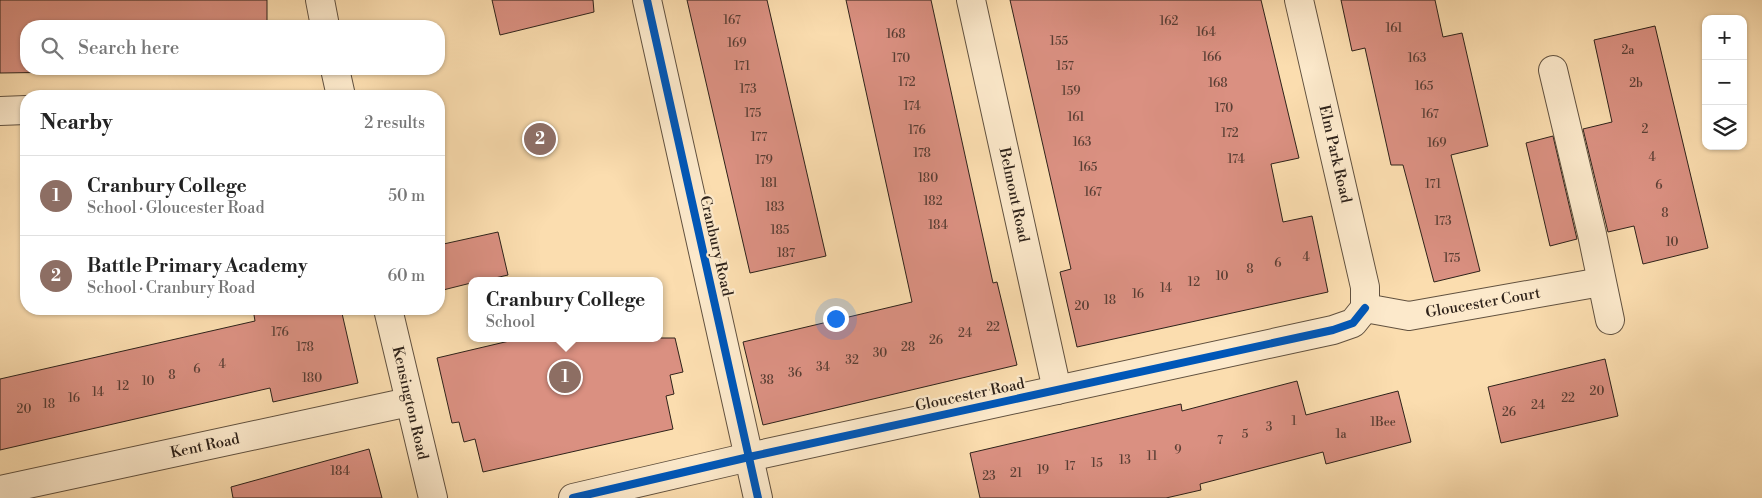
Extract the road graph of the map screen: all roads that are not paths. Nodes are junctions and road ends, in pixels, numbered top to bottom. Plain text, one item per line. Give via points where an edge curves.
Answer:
1 (320, 0) edge
2 (647, 0) edge
3 (971, 0) edge
4 (1299, 0) edge
5 (324, 20) edge
6 (1553, 70) dead end
7 (336, 75) edge
8 (340, 90) edge
9 (20, 110) edge
10 (0, 111) edge
11 (1602, 282) junction
12 (1365, 308) junction
13 (389, 315) edge
14 (1610, 320) dead end
15 (1057, 390) junction
16 (410, 402) junction
17 (749, 457) junction
18 (0, 490) edge
19 (433, 498) edge
20 (573, 498) edge
21 (758, 498) edge

1 - 5 street
2 - 17 street, Cranbury Road
3 - 15 street, Belmont Road
4 - 12 street, Elm Park Road via 1365,287
6 - 11 street
7 - 8 street
9 - 10 street
11 - 12 street, Gloucester Court via 1409,316
11 - 14 street
12 - 15 street, Gloucester Road via 1353,324 1332,330
13 - 16 street, Kensington Road
15 - 17 street, Gloucester Road
16 - 18 street, Kent Road
16 - 19 street, Kensington Road
17 - 20 street, Gloucester Road
17 - 21 street, Cranbury Road

